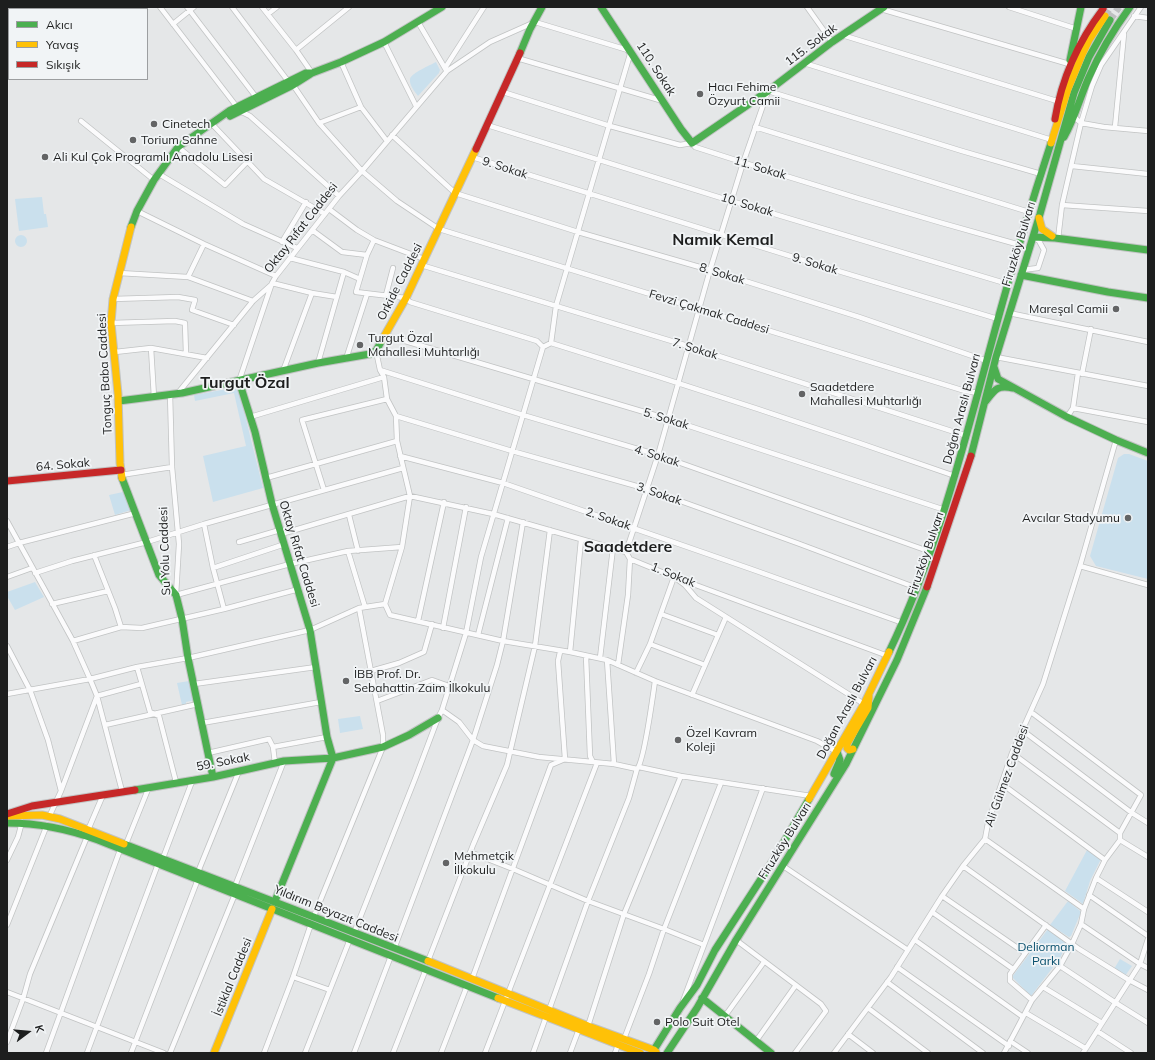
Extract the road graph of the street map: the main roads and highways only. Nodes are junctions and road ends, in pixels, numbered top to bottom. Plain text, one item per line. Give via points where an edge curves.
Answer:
1 (442, 7) edge
2 (542, 7) edge
3 (601, 7) edge
4 (1081, 7) edge
5 (1130, 7) edge
6 (883, 8) edge
7 (1104, 11) edge
8 (1122, 18) junction
9 (1069, 64) junction
10 (291, 83) junction
11 (239, 109) junction
12 (1052, 140) junction
13 (692, 142) joint
14 (1060, 142) junction
15 (1039, 218) junction
16 (1033, 237) junction
17 (1056, 239) junction
18 (1148, 250) edge
19 (1021, 272) junction
20 (1148, 298) edge
21 (994, 366) junction
22 (238, 381) junction
23 (1019, 390) junction
24 (119, 401) junction
25 (985, 402) junction
26 (1148, 454) edge
27 (121, 473) junction
28 (7, 481) edge
29 (176, 595) joint
30 (870, 692) junction
31 (438, 718) road end
32 (853, 749) junction
33 (837, 752) junction
34 (333, 758) junction
35 (213, 776) junction
36 (811, 796) joint
37 (825, 798) junction
38 (7, 815) edge
39 (7, 823) edge
40 (87, 833) junction
41 (160, 861) junction
42 (198, 875) junction
43 (275, 901) junction
44 (272, 909) junction
45 (352, 936) junction
46 (392, 952) junction
47 (702, 998) junction
48 (686, 1000) junction
49 (654, 1052) edge
50 (214, 1053) edge
51 (640, 1053) edge
52 (667, 1053) edge
53 (771, 1053) edge

1 - 10 main road, Tonguç Baba Caddesi via 384,42 341,62 306,73
2 - 22 main road, Orkide Caddesi via 406,298 376,351
3 - 13 main road, 110. Sokak
4 - 9 main road
5 - 8 main road
6 - 13 main road, 115. Sokak
7 - 8 main road via 1115,18
7 - 9 main road via 1088,29
7 - 12 main road, Doğan Araslı Bulvarı via 1074,71
7 - 14 main road, Firuzköy Bulvarı
8 - 14 main road via 1099,56 1070,128
9 - 12 main road via 1057,101
10 - 11 main road, Tonguç Baba Caddesi
10 - 11 main road, Tonguç Baba Caddesi via 256,97
11 - 24 main road, Tonguç Baba Caddesi via 211,123 178,147 154,180 132,223 113,299 112,323
12 - 30 main road, Doğan Araslı Bulvarı via 1008,284 945,510 903,623
14 - 15 main road, Firuzköy Bulvarı
15 - 16 main road, Firuzköy Bulvarı
15 - 17 main road via 1042,231
16 - 17 main road
16 - 19 main road, Firuzköy Bulvarı
17 - 18 main road
19 - 20 main road via 1108,292
19 - 21 main road, Firuzköy Bulvarı
21 - 23 main road via 998,379
21 - 25 main road, Firuzköy Bulvarı
22 - 24 main road
22 - 34 main road, Oktay Rıfat Caddesi via 310,630 327,737
23 - 25 main road via 1000,386
23 - 26 main road via 1067,417
24 - 27 main road, Tonguç Baba Caddesi
25 - 32 main road, Firuzköy Bulvarı via 962,485 927,588 897,660
27 - 28 main road, 64. Sokak
27 - 29 main road, Tonguç Baba Caddesi via 159,575
29 - 35 main road, Su Yolu Caddesi
30 - 32 main road via 868,708 847,744 849,750
30 - 33 main road, Doğan Araslı Bulvarı
31 - 34 main road, 59. Sokak via 383,748
32 - 37 main road, Firuzköy Bulvarı
33 - 36 main road, Doğan Araslı Bulvarı
33 - 37 main road via 841,761 828,786
34 - 35 main road, 59. Sokak via 284,761
34 - 43 main road
35 - 38 main road, 59. Sokak via 32,806
36 - 48 main road, Firuzköy Bulvarı via 715,950 698,985
37 - 47 main road, Firuzköy Bulvarı
38 - 40 main road, Yıldırım Beyazıt Caddesi via 42,815 60,819
39 - 40 main road, Yıldırım Beyazıt Caddesi via 47,825
40 - 41 main road, Yıldırım Beyazıt Caddesi via 126,844
40 - 41 main road, Yıldırım Beyazıt Caddesi via 120,850
41 - 42 main road, Yıldırım Beyazıt Caddesi
42 - 43 main road, Yıldırım Beyazıt Caddesi
42 - 44 main road, Yıldırım Beyazıt Caddesi
43 - 44 main road, İstiklal Caddesi
43 - 45 main road, Yıldırım Beyazıt Caddesi via 314,916
44 - 45 main road, Yıldırım Beyazıt Caddesi
44 - 50 main road, İstiklal Caddesi
45 - 46 main road, Yıldırım Beyazıt Caddesi
46 - 49 main road, Yıldırım Beyazıt Caddesi via 428,961
46 - 51 main road, Yıldırım Beyazıt Caddesi via 467,986
47 - 48 main road
47 - 52 main road, Firuzköy Bulvarı
47 - 53 main road
48 - 49 main road, Firuzköy Bulvarı

